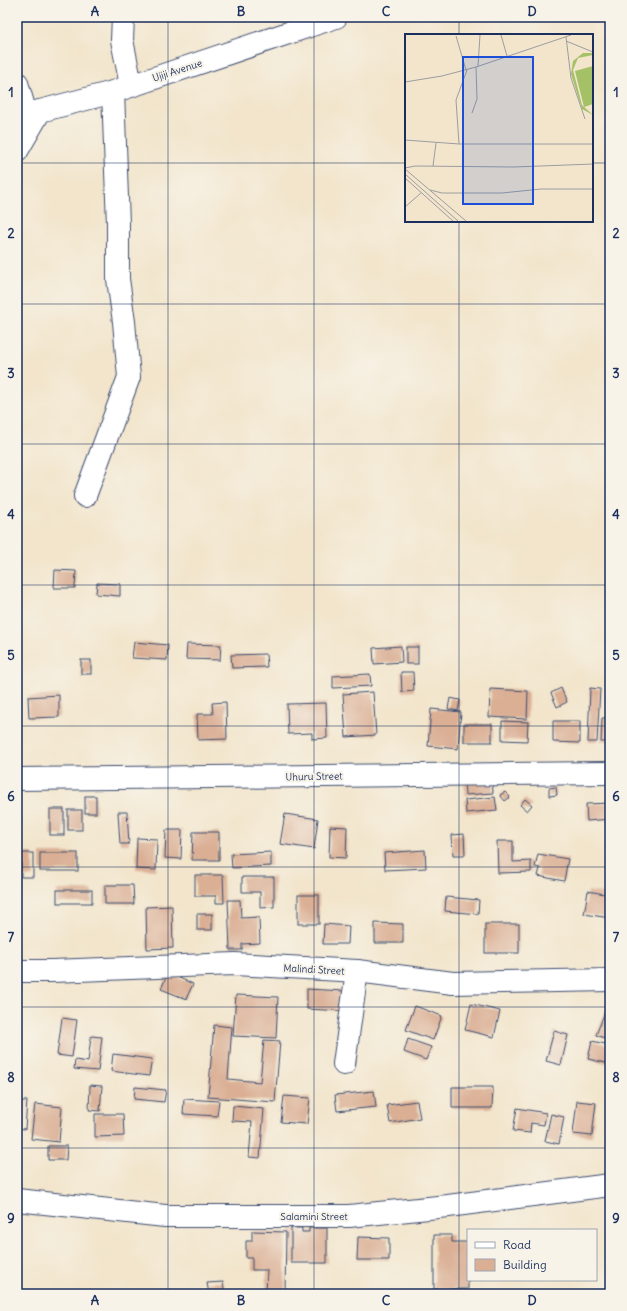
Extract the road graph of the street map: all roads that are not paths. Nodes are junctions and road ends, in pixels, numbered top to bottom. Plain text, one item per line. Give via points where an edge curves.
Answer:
1 (123, 17) edge
2 (336, 17) edge
3 (17, 82) edge
4 (122, 89) junction
5 (28, 114) edge
6 (17, 151) edge
7 (85, 496) dead end
8 (610, 773) edge
9 (17, 779) edge
10 (17, 971) edge
11 (357, 972) junction
12 (610, 980) edge
13 (344, 1064) dead end
14 (610, 1185) edge
15 (17, 1200) edge

1 - 4 street
2 - 4 street, Ujiji Avenue
3 - 5 street
4 - 5 street, Ujiji Avenue
4 - 7 street via 118,280 129,377
5 - 6 street
8 - 9 street, Uhuru Street
10 - 11 street, Malindi Street via 52,972 235,964
11 - 12 street, Malindi Street via 453,983
11 - 13 street
14 - 15 street, Salamini Street via 349,1216 165,1216

